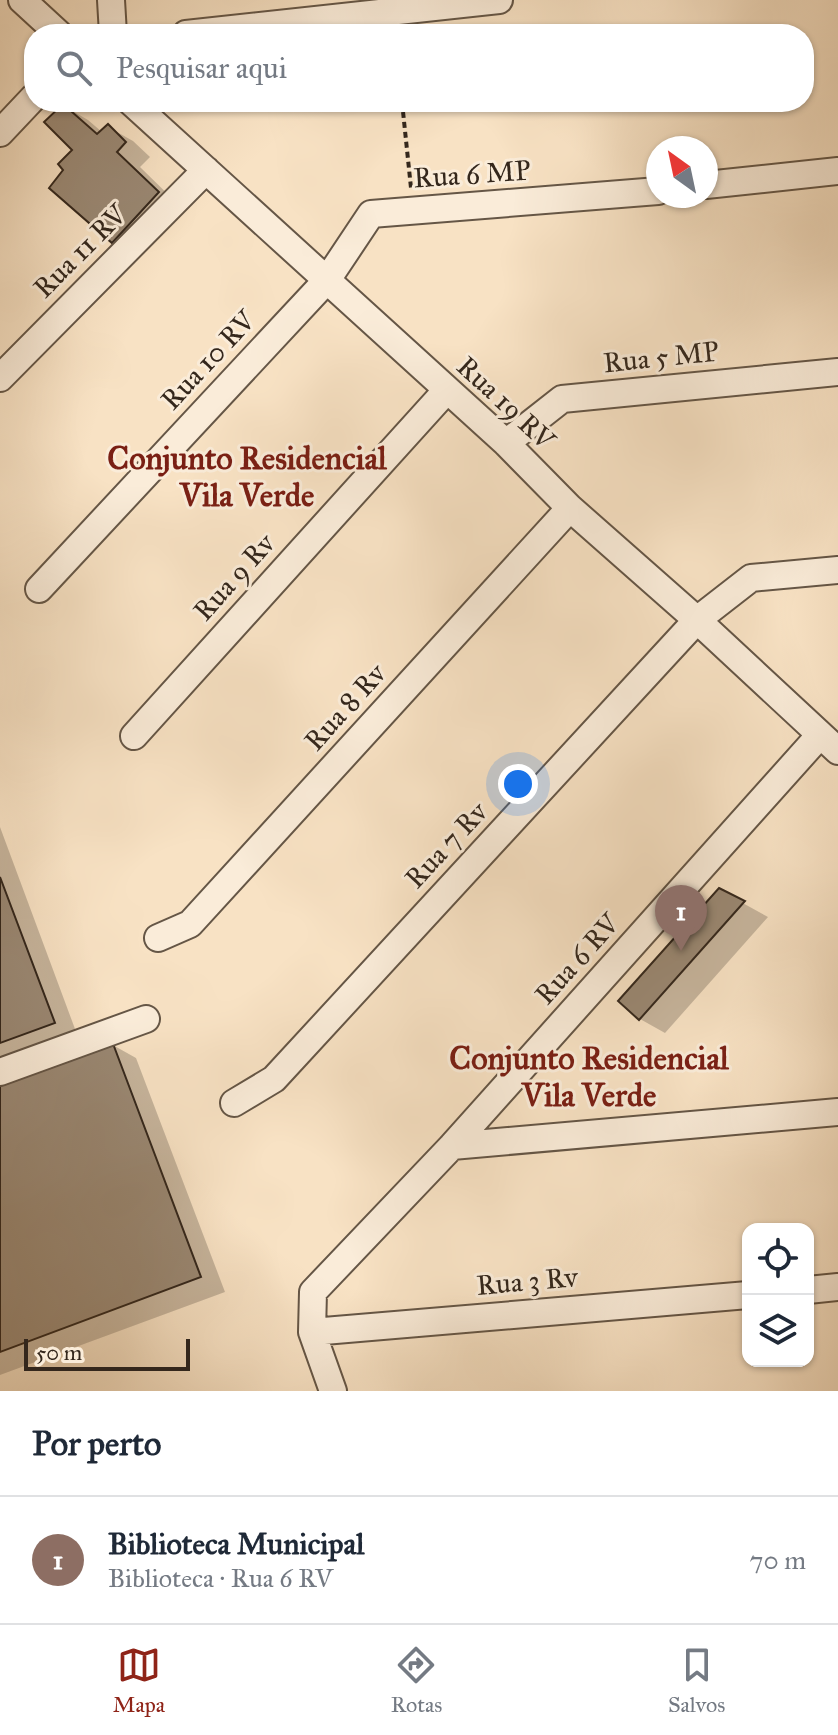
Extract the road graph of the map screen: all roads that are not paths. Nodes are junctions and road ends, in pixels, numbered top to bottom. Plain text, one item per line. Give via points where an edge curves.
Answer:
1 (22, 0) edge
2 (111, 0) edge
3 (499, 0) edge
4 (48, 24) edge
5 (112, 24) edge
6 (278, 24) edge
7 (24, 108) edge
8 (142, 112) edge
9 (0, 133) edge
10 (206, 170) junction
11 (838, 171) edge
12 (718, 184) edge
13 (646, 192) edge
14 (327, 280) junction
15 (838, 372) edge
16 (0, 378) edge
17 (446, 391) junction
18 (506, 443) junction
19 (570, 508) junction
20 (838, 570) edge
21 (39, 589) dead end
22 (697, 620) junction
23 (134, 736) dead end
24 (829, 743) edge
25 (158, 938) dead end
26 (146, 1019) dead end
27 (0, 1072) edge
28 (234, 1103) dead end
29 (838, 1112) edge
30 (452, 1146) junction
31 (838, 1287) edge
32 (814, 1289) edge
33 (742, 1296) edge
34 (312, 1332) junction
35 (333, 1391) edge

1 - 4 street
2 - 5 street
3 - 6 street
7 - 9 street
8 - 10 street, Rua 19 RV
10 - 14 street, Rua 19 RV
10 - 16 street, Rua 11 RV
11 - 12 street
13 - 14 street, Rua 6 MP via 371,214
14 - 17 street, Rua 19 RV
14 - 21 street, Rua 10 RV
15 - 18 street, Rua 5 MP via 562,399
17 - 18 street, Rua 19 RV
17 - 23 street, Rua 9 Rv
18 - 19 street, Rua 19 RV
19 - 22 street, Rua 19 RV
19 - 25 street, Rua 8 Rv via 190,924
20 - 22 street, Rua 7 Rv via 751,578
22 - 24 street, Rua 19 RV
22 - 28 street, Rua 7 Rv via 274,1079
24 - 30 street, Rua 6 RV
26 - 27 street
29 - 30 street
30 - 34 street, Rua 6 RV via 313,1292
31 - 32 street
33 - 34 street, Rua 3 Rv
34 - 35 street

